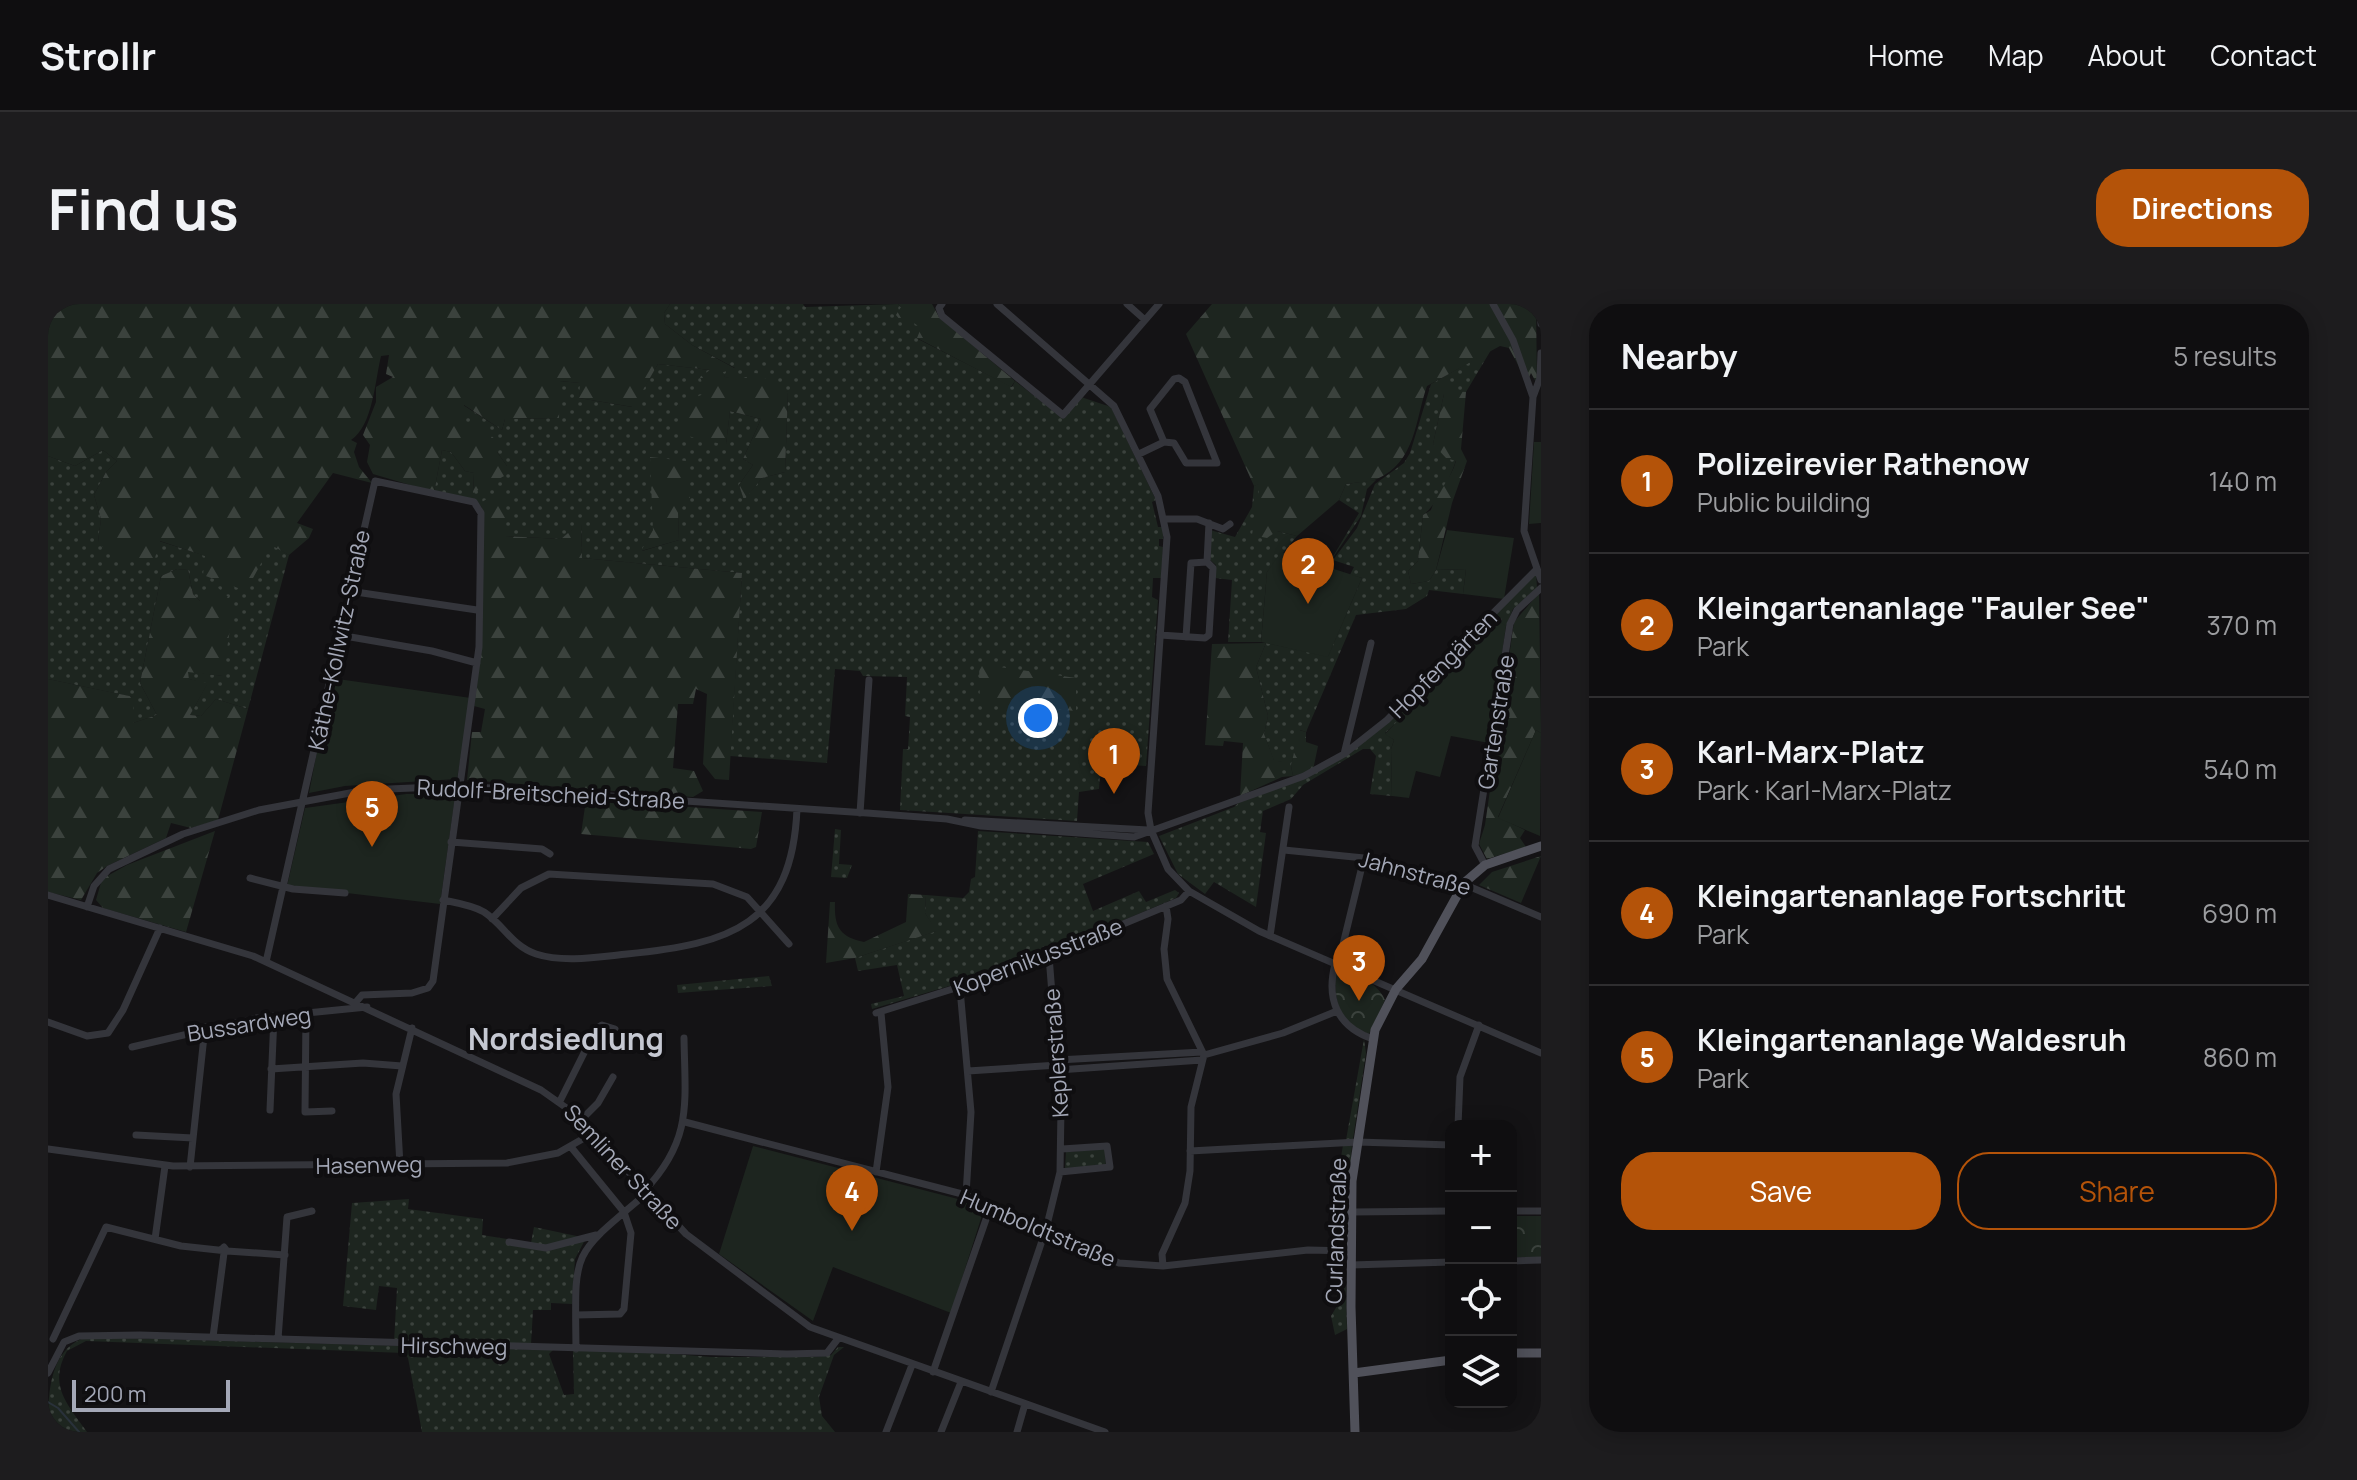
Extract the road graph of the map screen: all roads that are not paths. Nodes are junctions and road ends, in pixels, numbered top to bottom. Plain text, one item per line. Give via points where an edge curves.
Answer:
1 (942, 304) edge
2 (997, 304) edge
3 (1127, 304) edge
4 (1159, 304) edge
5 (1493, 304) edge
6 (1539, 304) edge
7 (1145, 320) junction
8 (1541, 324) edge
9 (1541, 353) edge
10 (1090, 383) junction
11 (1537, 392) edge
12 (1164, 442) junction
13 (1139, 454) junction
14 (1165, 519) junction
15 (1209, 523) junction
16 (1230, 524) dead end
17 (1207, 562) junction
18 (1539, 575) edge
19 (1541, 588) edge
20 (349, 591) junction
21 (477, 610) junction
22 (339, 635) junction
23 (1160, 635) junction
24 (1186, 637) junction
25 (1371, 643) dead end
26 (477, 663) junction
27 (869, 680) dead end
28 (1344, 754) junction
29 (459, 786) junction
30 (304, 800) junction
31 (1289, 807) dead end
32 (797, 809) junction
33 (860, 813) junction
34 (1151, 830) junction
35 (451, 842) junction
36 (1541, 846) edge
37 (1284, 850) junction
38 (550, 854) dead end
39 (1364, 858) junction
40 (1485, 865) junction
41 (250, 878) dead end
42 (1464, 883) junction
43 (284, 887) junction
44 (1189, 891) junction
45 (345, 893) dead end
46 (48, 895) edge
47 (443, 900) junction
48 (1166, 906) junction
49 (87, 907) junction
50 (761, 912) junction
51 (1541, 917) edge
52 (492, 919) junction
53 (160, 928) junction
54 (1270, 936) junction
55 (789, 944) dead end
56 (1049, 956) junction
57 (266, 962) junction
58 (1337, 964) junction
59 (960, 989) junction
60 (1396, 989) junction
61 (356, 1002) junction
62 (367, 1007) junction
63 (1337, 1011) junction
64 (306, 1013) junction
65 (274, 1016) junction
66 (48, 1022) edge
67 (1479, 1025) junction
68 (205, 1027) junction
69 (412, 1028) junction
70 (615, 1029) dead end
71 (684, 1038) dead end
72 (1373, 1039) junction
73 (132, 1047) dead end
74 (1541, 1053) edge
75 (1202, 1056) junction
76 (1058, 1065) junction
77 (402, 1066) junction
78 (304, 1067) junction
79 (271, 1069) junction
80 (968, 1071) junction
81 (613, 1077) dead end
82 (560, 1101) junction
83 (270, 1110) dead end
84 (332, 1111) dead end
85 (581, 1120) junction
86 (1458, 1120) edge
87 (685, 1122) junction
88 (593, 1133) junction
89 (136, 1135) dead end
90 (193, 1138) junction
91 (1358, 1142) junction
92 (1445, 1145) edge
93 (571, 1147) junction
94 (48, 1149) edge
95 (1062, 1149) junction
96 (1190, 1151) junction
97 (400, 1165) junction
98 (165, 1166) junction
99 (190, 1167) junction
100 (876, 1172) junction
101 (1060, 1172) junction
102 (646, 1192) junction
103 (966, 1195) junction
104 (991, 1205) junction
105 (312, 1211) dead end
106 (1445, 1211) edge
107 (1517, 1211) edge
108 (1541, 1211) edge
109 (624, 1212) junction
110 (1352, 1212) junction
111 (1046, 1229) junction
112 (596, 1235) junction
113 (155, 1239) junction
114 (509, 1242) dead end
115 (224, 1251) junction
116 (1351, 1251) junction
117 (285, 1255) junction
118 (1541, 1260) edge
119 (1517, 1261) edge
120 (1445, 1262) edge
121 (1351, 1265) junction
122 (1163, 1266) junction
123 (576, 1315) junction
124 (213, 1337) junction
125 (50, 1339) edge
126 (278, 1339) junction
127 (837, 1340) junction
128 (64, 1342) junction
129 (576, 1349) junction
130 (1517, 1353) edge
131 (1541, 1353) edge
132 (1445, 1361) edge
133 (912, 1365) junction
134 (933, 1372) junction
135 (48, 1373) edge
136 (1354, 1373) junction
137 (961, 1382) junction
138 (991, 1392) junction
139 (1025, 1404) junction
140 (1541, 1424) edge
141 (1095, 1430) edge
142 (886, 1432) edge
143 (941, 1432) edge
144 (1017, 1432) edge
145 (1105, 1432) edge
146 (1355, 1432) edge
147 (1535, 1432) edge

1 - 10 street via 942,316 1063,415
2 - 10 street
3 - 7 street
4 - 7 street
5 - 11 street
6 - 8 street
7 - 10 street
9 - 11 street
10 - 13 street via 1114,406
11 - 18 street via 1524,531
12 - 12 street via 1150,409 1179,378 1217,463 1186,463 1174,443
12 - 13 street
13 - 14 street
14 - 15 street
14 - 23 street
15 - 16 street via 1223,529
15 - 17 street
17 - 24 street via 1191,563
17 - 24 street via 1213,568 1209,635
18 - 28 street, Hopfengärten via 1387,720
19 - 40 street, Gartenstraße via 1510,624 1475,846
20 - 21 street
20 - 21 street, Käthe-Kollwitz-Straße via 375,481 474,502 481,513
20 - 22 street, Käthe-Kollwitz-Straße
21 - 26 street
22 - 26 street
22 - 30 street, Käthe-Kollwitz-Straße
23 - 24 street
23 - 34 street
25 - 28 street, Hopfengärten
26 - 29 street
27 - 33 street
28 - 34 street, Hopfengärten via 1304,776
29 - 30 street, Rudolf-Breitscheid-Straße via 366,790
29 - 32 street, Rudolf-Breitscheid-Straße
29 - 35 street
30 - 43 street, Käthe-Kollwitz-Straße
30 - 49 street, Rudolf-Breitscheid-Straße via 183,834 109,869 94,886
31 - 37 street
32 - 33 street, Rudolf-Breitscheid-Straße
32 - 50 street via 790,864
33 - 34 street, Rudolf-Breitscheid-Straße via 1134,837
34 - 44 street via 1171,874
35 - 38 street via 542,849
35 - 47 street
36 - 40 main road
37 - 39 street, Jahnstraße
37 - 54 street
39 - 42 street, Jahnstraße
39 - 58 street
40 - 42 main road
41 - 43 street
42 - 51 street, Jahnstraße
42 - 60 main road, Curlandstraße via 1422,959
43 - 45 street
43 - 57 street, Käthe-Kollwitz-Straße
44 - 48 street, Kopernikusstraße
44 - 54 street
46 - 49 street, Semliner Straße
47 - 52 street via 470,906
47 - 61 street via 431,985 412,993 362,995
48 - 56 street, Kopernikusstraße
48 - 75 street via 1167,979
49 - 53 street, Semliner Straße
50 - 52 street via 729,934 695,944 580,958 527,950
50 - 52 street via 739,892 713,884 558,872 530,882
50 - 55 street
53 - 57 street, Semliner Straße
53 - 66 street via 108,1033 87,1036
54 - 58 street
56 - 59 street, Kopernikusstraße
56 - 76 street, Keplerstraße
57 - 61 street, Semliner Straße
58 - 60 street
58 - 63 street via 1331,996
59 - 80 street
59 - 100 street, Kopernikusstraße via 878,1013 888,1087
60 - 67 street
60 - 72 main road, Curlandstraße
61 - 62 street, Semliner Straße
62 - 64 street, Bussardweg
62 - 69 street, Semliner Straße
63 - 72 street via 1349,1027
63 - 75 street
64 - 65 street, Bussardweg
64 - 78 street
65 - 68 street, Bussardweg
65 - 79 street
67 - 74 street
67 - 86 street via 1460,1077
68 - 73 street, Bussardweg
68 - 90 street
69 - 77 street
69 - 82 street, Semliner Straße
70 - 82 street via 596,1029
71 - 87 street
72 - 91 main road, Curlandstraße
75 - 76 street
75 - 96 street via 1191,1107
76 - 80 street
76 - 95 street, Keplerstraße
77 - 78 street
77 - 97 street via 395,1113
78 - 79 street
78 - 84 street via 305,1112
79 - 83 street
80 - 103 street via 971,1147
81 - 85 street
82 - 85 street, Semliner Straße
85 - 88 street, Semliner Straße
87 - 100 street, Humboldtstraße
87 - 102 street
88 - 93 street, Hasenweg
88 - 102 street, Semliner Straße
89 - 90 street
90 - 99 street
91 - 92 street
91 - 96 street
91 - 110 main road, Curlandstraße
93 - 97 street, Hasenweg via 527,1162
93 - 109 street
94 - 98 street, Hasenweg
95 - 101 street, Keplerstraße
95 - 101 street, Keplerstraße via 1107,1146 1110,1167
96 - 122 street via 1185,1203 1162,1254
97 - 99 street, Hasenweg
98 - 99 street, Hasenweg
98 - 113 street
100 - 103 street, Humboldtstraße
101 - 111 street, Keplerstraße
102 - 109 street
102 - 127 street, Semliner Straße via 717,1260 800,1321
103 - 104 street, Humboldtstraße
104 - 111 street, Humboldtstraße
104 - 134 street
105 - 117 street via 287,1217
106 - 110 street
107 - 108 street
109 - 112 street
109 - 123 street via 632,1241 624,1309 616,1316
110 - 116 main road, Curlandstraße
111 - 122 street, Humboldtstraße via 1104,1259
111 - 138 street, Keplerstraße
112 - 114 street via 554,1247
112 - 123 street via 576,1266
113 - 115 street
113 - 125 street via 106,1227
115 - 117 street
115 - 124 street
116 - 121 main road, Curlandstraße
116 - 122 street, Humboldtstraße via 1308,1250
117 - 126 street
118 - 119 street
120 - 121 street
121 - 136 main road, Curlandstraße
123 - 129 street
124 - 126 street, Hirschweg
124 - 128 street, Hirschweg via 79,1336
125 - 128 street, Hirschweg
126 - 129 street, Hirschweg
127 - 129 street, Hirschweg via 827,1353
127 - 133 street, Semliner Straße
128 - 135 street
130 - 131 main road
132 - 136 main road
133 - 134 street, Semliner Straße
133 - 142 street
134 - 137 street, Semliner Straße
136 - 146 main road, Curlandstraße
137 - 138 street, Semliner Straße
137 - 143 street
138 - 139 street, Semliner Straße
139 - 141 street, Semliner Straße
139 - 144 street
140 - 147 street
141 - 145 street, Semliner Straße

